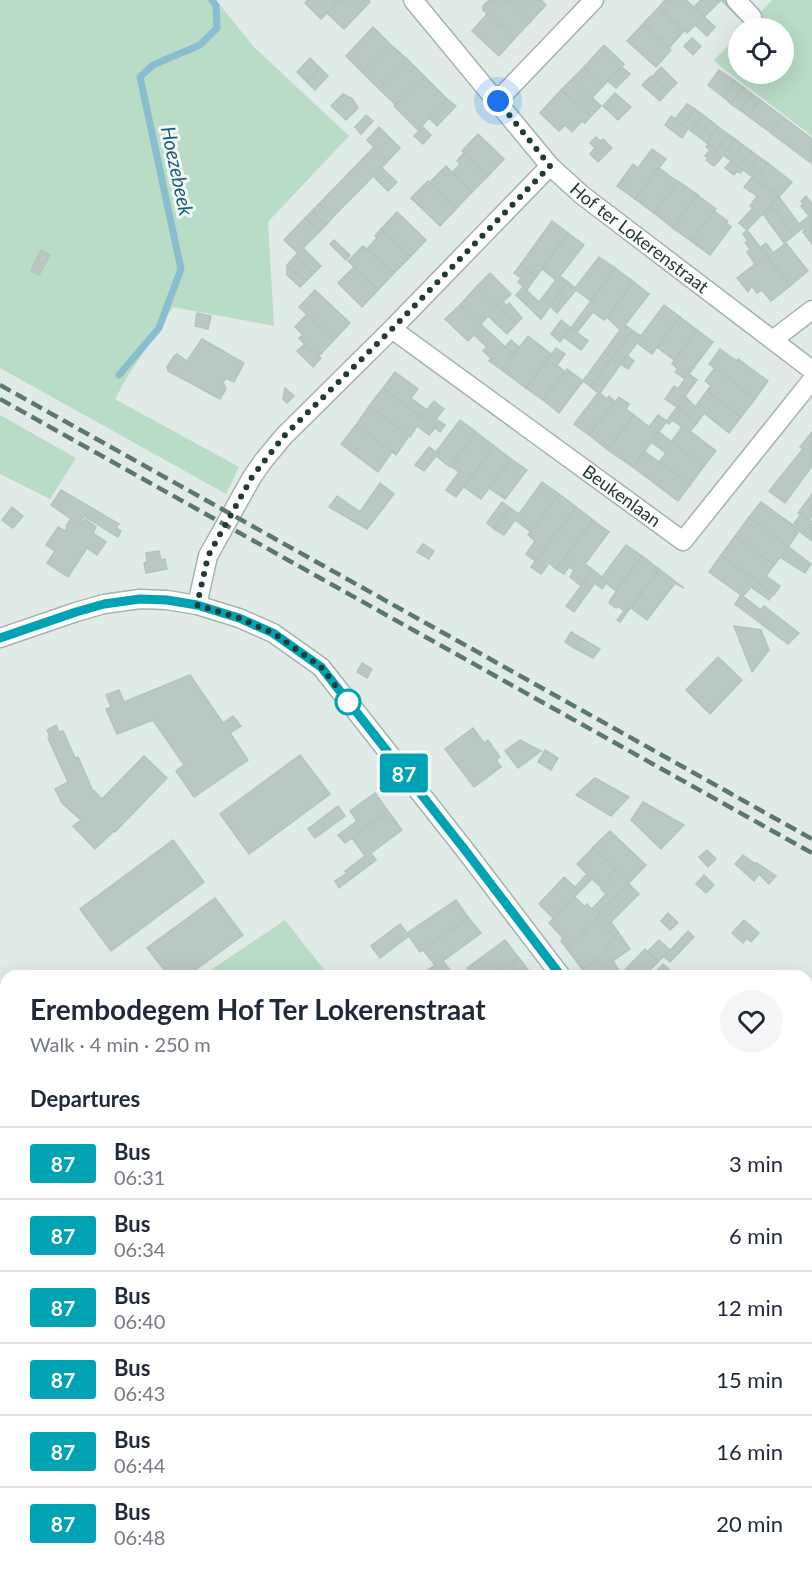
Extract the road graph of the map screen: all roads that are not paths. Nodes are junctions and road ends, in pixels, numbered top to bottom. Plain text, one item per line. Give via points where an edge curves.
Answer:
1 (413, 0) edge
2 (594, 0) edge
3 (736, 0) edge
4 (752, 17) dead end
5 (498, 101) junction
6 (550, 166) junction
7 (812, 310) edge
8 (392, 329) junction
9 (774, 339) junction
10 (812, 370) edge
11 (812, 380) edge
12 (197, 605) junction
13 (0, 638) edge
14 (556, 970) edge

1 - 5 street, Hof ter Lokerenstraat
2 - 5 street
3 - 4 street
5 - 6 street, Hof ter Lokerenstraat
6 - 8 street
6 - 9 street, Hof ter Lokerenstraat via 582,195
7 - 9 street
8 - 11 street, Beukenlaan via 683,541
8 - 12 street via 284,436 252,477 208,556
9 - 10 street, Hof ter Lokerenstraat
12 - 13 street via 140,599 104,604
12 - 14 street via 273,633 321,667

